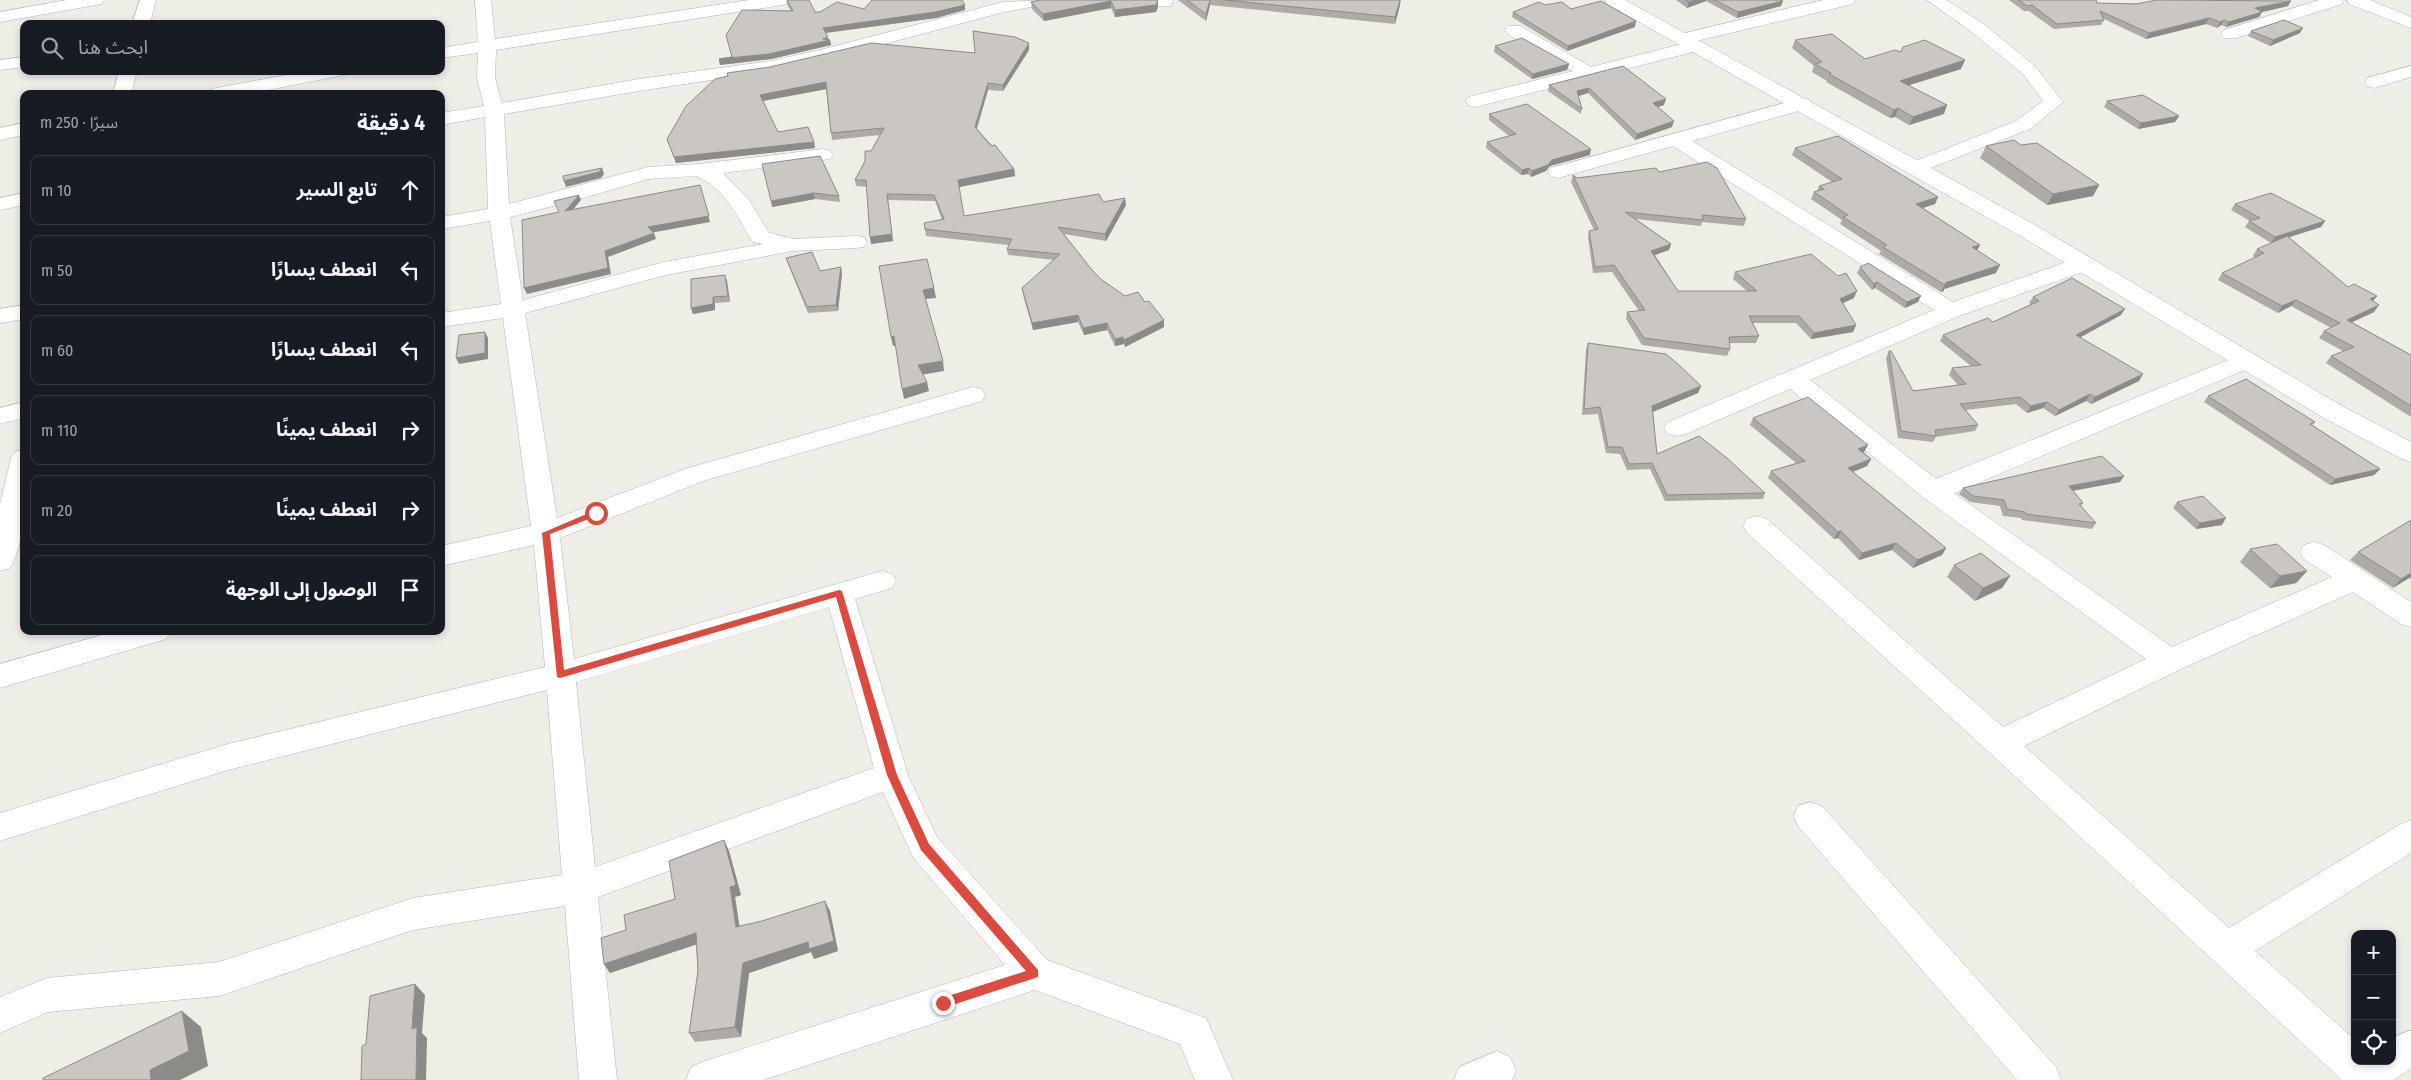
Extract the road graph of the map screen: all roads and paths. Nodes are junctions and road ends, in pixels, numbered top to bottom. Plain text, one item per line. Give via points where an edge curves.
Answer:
1 (26, 0) edge
2 (96, 0) edge
3 (148, 0) edge
4 (483, 0) edge
5 (782, 0) edge
6 (1041, 0) edge
7 (1613, 0) edge
8 (1847, 0) edge
9 (1935, 0) edge
10 (2336, 0) edge
11 (2356, 0) edge
12 (6, 16) edge
13 (142, 20) edge
14 (2411, 23) edge
15 (0, 29) edge
16 (1514, 30) dead end
17 (2230, 34) dead end
18 (1689, 43) junction
19 (487, 44) junction
20 (445, 51) edge
21 (20, 62) edge
22 (0, 65) edge
23 (2411, 70) edge
24 (1589, 73) junction
25 (127, 75) edge
26 (318, 75) edge
27 (2374, 82) dead end
28 (123, 90) edge
29 (237, 90) edge
30 (1475, 101) dead end
31 (1802, 104) junction
32 (494, 110) junction
33 (445, 118) edge
34 (20, 130) edge
35 (0, 134) edge
36 (1676, 139) junction
37 (822, 156) edge
38 (1915, 168) junction
39 (699, 170) junction
40 (1558, 172) dead end
41 (20, 199) edge
42 (0, 204) edge
43 (499, 213) junction
44 (445, 222) edge
45 (856, 242) dead end
46 (794, 245) junction
47 (2083, 264) junction
48 (515, 309) junction
49 (1951, 311) junction
50 (20, 313) edge
51 (0, 316) edge
52 (445, 319) edge
53 (2246, 360) junction
54 (1793, 379) junction
55 (973, 395) dead end
56 (20, 411) edge
57 (0, 416) edge
58 (1677, 428) dead end
59 (2411, 453) edge
60 (20, 475) edge
61 (1933, 491) junction
62 (1757, 526) dead end
63 (546, 533) junction
64 (2314, 552) dead end
65 (445, 555) edge
66 (0, 561) edge
67 (2355, 580) junction
68 (882, 581) dead end
69 (839, 593) junction
70 (2411, 616) edge
71 (142, 635) edge
72 (2170, 661) junction
73 (560, 675) junction
74 (0, 676) edge
75 (2000, 743) junction
76 (892, 775) junction
77 (1810, 816) dead end
78 (0, 827) edge
79 (2411, 835) edge
80 (580, 888) junction
81 (2226, 949) junction
82 (1034, 973) junction
83 (0, 1015) edge
84 (2411, 1048) edge
85 (2376, 1069) edge
86 (598, 1080) edge
87 (705, 1080) edge
88 (1214, 1080) edge
89 (2042, 1080) edge

1 - 12 street
2 - 12 street
3 - 13 street
4 - 19 street
5 - 19 street
6 - 32 street via 771,66
7 - 18 street
8 - 18 street via 1782,14
9 - 38 street via 1979,29 2029,70 2054,102 2023,125
10 - 17 street
11 - 14 street
12 - 15 street
16 - 24 street
18 - 24 street
18 - 31 street
19 - 20 street
19 - 32 street via 486,78
21 - 22 street
23 - 27 street
24 - 30 street
25 - 28 street
26 - 29 street
31 - 36 street
31 - 38 street
32 - 33 street
32 - 43 street
34 - 35 street
36 - 40 street
36 - 49 street
37 - 39 street
38 - 47 street
39 - 43 street via 648,174
39 - 46 street via 720,179 742,204 761,237
41 - 42 street
43 - 44 street
43 - 48 street
45 - 46 street
46 - 48 street via 664,269
47 - 49 street
47 - 53 street
48 - 52 street
48 - 63 street
49 - 54 street
50 - 51 street
53 - 59 street via 2333,412
53 - 61 street
54 - 58 street
54 - 61 street
55 - 63 street via 697,474
56 - 57 street
60 - 66 street
61 - 72 street
62 - 75 street
63 - 65 street
63 - 73 street
64 - 67 street
67 - 70 street
67 - 72 street
68 - 69 street
69 - 73 street
69 - 76 street
71 - 74 street
72 - 75 street
73 - 78 street via 228,757
73 - 80 street
75 - 81 street
76 - 80 street
76 - 82 street via 925,847
77 - 89 street
79 - 81 street
80 - 83 street via 414,914 219,979 47,995
80 - 86 street
81 - 85 street
82 - 87 street
82 - 88 street via 1192,1031
84 - 85 street

